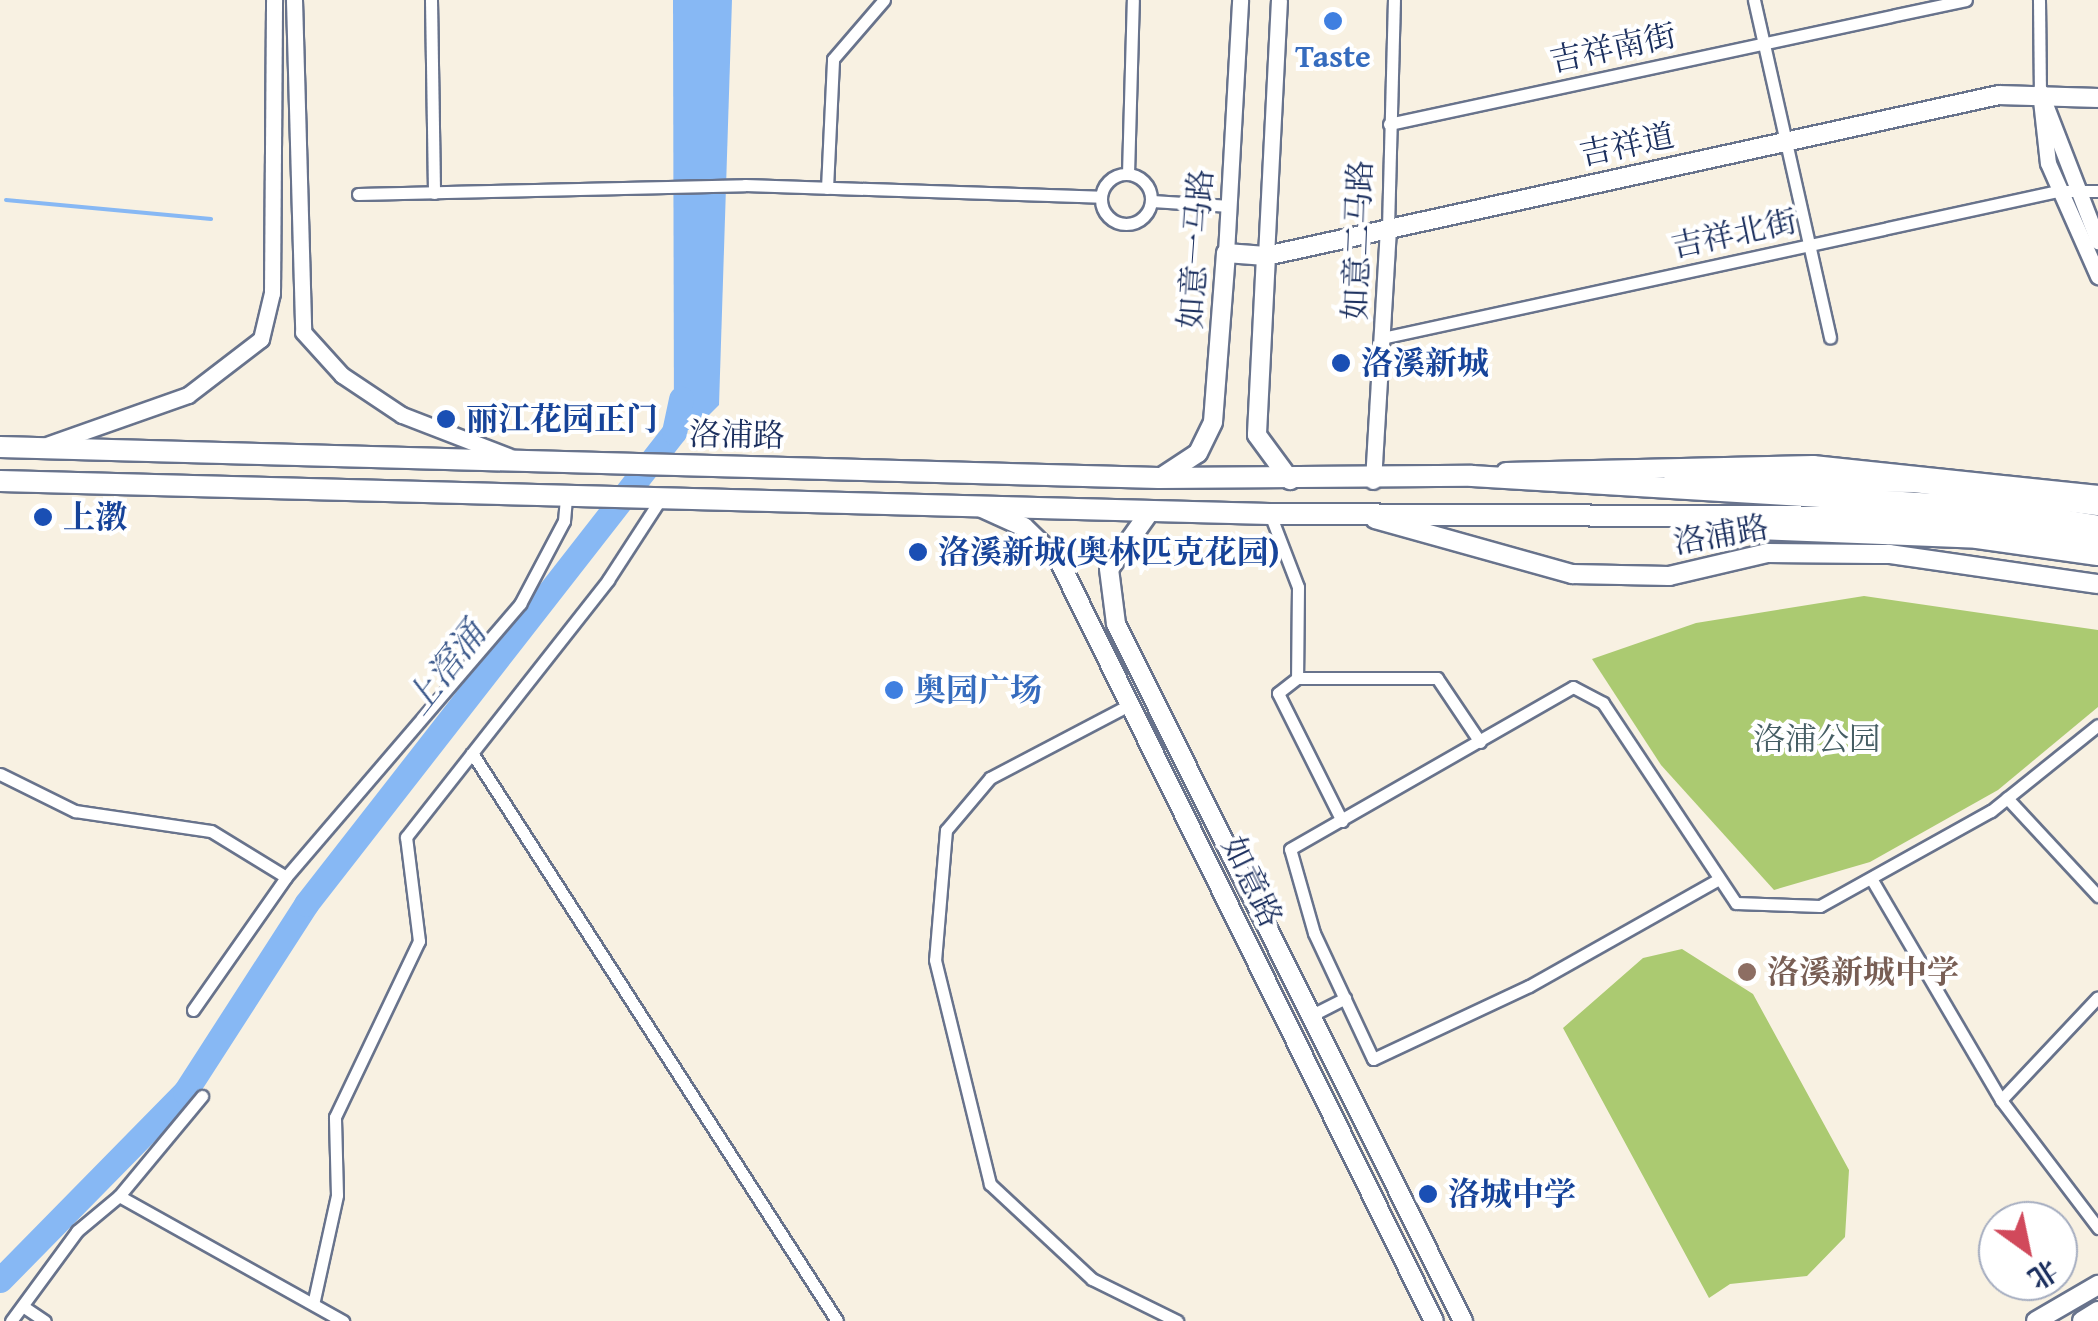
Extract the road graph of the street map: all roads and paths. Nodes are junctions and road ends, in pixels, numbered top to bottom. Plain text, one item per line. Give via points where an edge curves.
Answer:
1 (274, 0) edge
2 (294, 0) edge
3 (431, 0) edge
4 (884, 0) edge
5 (1133, 0) edge
6 (1240, 0) edge
7 (1279, 0) edge
8 (1394, 0) edge
9 (1754, 0) edge
10 (1966, 0) edge
11 (2039, 0) edge
12 (1763, 44) junction
13 (2040, 91) junction
14 (2098, 98) edge
15 (1388, 124) junction
16 (1784, 142) junction
17 (1128, 174) junction
18 (827, 188) junction
19 (2065, 190) junction
20 (2098, 192) edge
21 (434, 193) junction
22 (358, 194) dead end
23 (1101, 198) junction
24 (1152, 201) junction
25 (1230, 206) junction
26 (1388, 228) junction
27 (2098, 241) edge
28 (1810, 245) junction
29 (1226, 254) junction
30 (1266, 256) junction
31 (2098, 276) edge
32 (1382, 338) junction
33 (1830, 338) dead end
34 (0, 446) edge
35 (36, 448) junction
36 (516, 459) junction
37 (1472, 476) junction
38 (1159, 478) junction
39 (0, 480) edge
40 (1290, 480) junction
41 (1373, 481) junction
42 (2098, 495) edge
43 (566, 496) junction
44 (662, 497) junction
45 (2098, 505) edge
46 (977, 506) junction
47 (1914, 509) junction
48 (1151, 510) junction
49 (1270, 514) junction
50 (1360, 516) junction
51 (2098, 526) edge
52 (2098, 540) edge
53 (2098, 555) edge
54 (2098, 584) edge
55 (1296, 678) junction
56 (1131, 704) junction
57 (2098, 725) edge
58 (1480, 742) junction
59 (472, 754) junction
60 (0, 774) edge
61 (2007, 798) junction
62 (1342, 821) junction
63 (286, 877) junction
64 (1719, 879) junction
65 (1872, 880) junction
66 (2098, 896) edge
67 (2098, 997) edge
68 (1346, 998) junction
69 (193, 1010) dead end
70 (1314, 1014) junction
71 (202, 1096) dead end
72 (2001, 1100) junction
73 (120, 1196) junction
74 (2098, 1228) edge
75 (2098, 1285) edge
76 (314, 1300) junction
77 (24, 1307) junction
78 (2098, 1312) edge
79 (11, 1321) edge
80 (44, 1321) edge
81 (343, 1321) edge
82 (837, 1321) edge
83 (1177, 1321) edge
84 (1434, 1321) edge
85 (1463, 1321) edge
86 (2036, 1321) edge
87 (2082, 1321) edge

1 - 35 street via 272,293 261,339 188,395
2 - 36 street via 303,332 342,375 402,416
3 - 21 street
4 - 18 street via 833,60
5 - 17 street
6 - 25 street, 如意一马路
7 - 30 street
8 - 15 street, 如意二马路
9 - 12 street
10 - 12 street, 吉祥南街
11 - 13 street
12 - 15 street, 吉祥南街
12 - 16 street
13 - 14 main road, 吉祥道
13 - 16 main road, 吉祥道
13 - 19 street via 2038,126
15 - 26 street, 如意二马路
16 - 26 main road, 吉祥道
16 - 28 street
17 - 23 street via 1110,180
17 - 24 street via 1146,182
18 - 21 street
18 - 23 street
19 - 20 street, 吉祥北街
19 - 27 street
19 - 28 street, 吉祥北街
19 - 31 street
21 - 22 street
23 - 24 street via 1107,216 1125,225 1143,218
24 - 25 street
25 - 29 street, 如意一马路
26 - 30 main road, 吉祥道
26 - 32 street, 如意二马路
28 - 32 street, 吉祥北街
28 - 33 street
29 - 30 main road, 吉祥道
29 - 38 main road, 如意一马路 via 1213,422 1198,453
30 - 40 main road via 1257,435
32 - 41 street, 如意二马路
34 - 35 highway, 洛浦路
35 - 36 highway, 洛浦路
36 - 38 highway, 洛浦路
37 - 41 highway, 洛浦路
37 - 42 main road, 洛浦路 via 1586,465 1812,465
37 - 47 highway
38 - 40 highway, 洛浦路
39 - 43 highway, 洛浦路
40 - 41 highway, 洛浦路
43 - 44 highway, 洛浦路
43 - 63 street via 564,521 520,604
44 - 46 highway, 洛浦路
44 - 59 street
45 - 47 highway
46 - 48 highway, 洛浦路
46 - 56 main road, 如意路 via 1048,547
47 - 50 highway
47 - 51 highway
47 - 52 highway
47 - 53 highway
48 - 49 highway, 洛浦路
48 - 70 main road, 如意路 via 1116,551 1110,607
49 - 50 highway, 洛浦路
49 - 55 street via 1298,587
50 - 54 main road, 洛浦路 via 1572,574 1669,576 1767,553 1889,554
55 - 58 street via 1437,678
55 - 62 street via 1278,692
56 - 83 street via 990,778 946,830 936,960 998,1196 1092,1279
56 - 84 main road, 如意路
57 - 61 street
58 - 62 street
58 - 64 street via 1574,687 1603,703
59 - 76 street via 406,837 419,942 335,1116 336,1194
59 - 82 street
60 - 63 street via 75,811 211,831
61 - 65 street
61 - 66 street
62 - 68 street via 1290,850
63 - 69 street
64 - 65 street via 1736,904 1820,906
64 - 68 street via 1528,986 1373,1059
65 - 72 street
67 - 72 street
68 - 70 street
70 - 85 main road, 如意路
71 - 73 street
72 - 74 street
73 - 76 street
73 - 77 street via 77,1231
75 - 86 main road
76 - 81 street
77 - 79 street
77 - 80 street
78 - 87 main road

